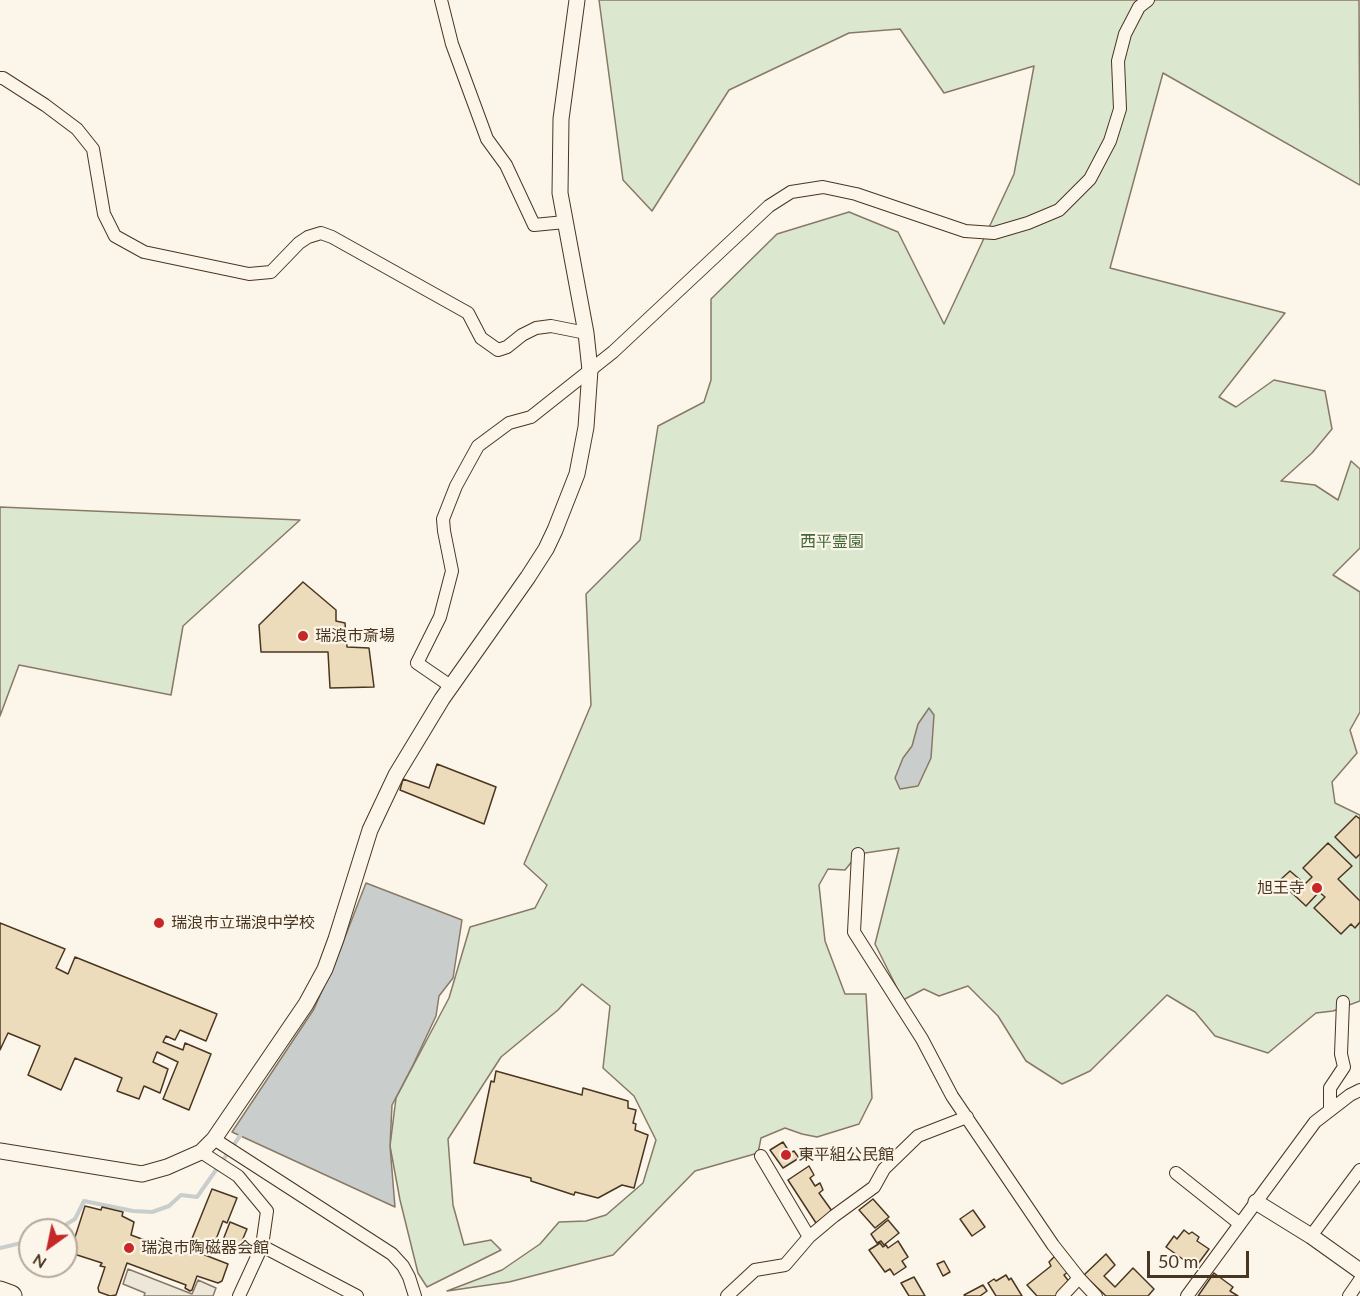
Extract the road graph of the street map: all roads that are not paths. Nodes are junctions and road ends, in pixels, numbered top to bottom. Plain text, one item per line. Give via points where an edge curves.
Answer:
1 (441, 0) edge
2 (578, 0) edge
3 (1148, 0) edge
4 (0, 78) edge
5 (565, 222) junction
6 (586, 333) junction
7 (590, 370) junction
8 (452, 687) junction
9 (858, 854) dead end
10 (1343, 1002) dead end
11 (1360, 1090) edge
12 (1330, 1110) junction
13 (967, 1118) junction
14 (214, 1139) junction
15 (0, 1151) edge
16 (201, 1152) junction
17 (761, 1155) dead end
18 (1360, 1170) edge
19 (1176, 1173) dead end
20 (1256, 1203) junction
21 (1240, 1224) junction
22 (1311, 1236) junction
23 (809, 1237) junction
24 (262, 1246) junction
25 (1360, 1271) edge
26 (1079, 1278) junction
27 (1360, 1280) edge
28 (0, 1292) edge
29 (413, 1295) edge
30 (11, 1296) edge
31 (239, 1296) edge
32 (357, 1296) edge
33 (727, 1296) edge
34 (1062, 1296) edge
35 (1096, 1296) edge
36 (1187, 1296) edge
37 (1349, 1296) edge

1 - 5 street via 452,44 487,139 506,165 534,225
2 - 5 street via 561,118 560,193
3 - 7 street via 1139,7 1125,34 1118,61 1120,109 1110,141 1090,179 1059,210 994,233 965,231 856,194 823,187 791,192 769,206
4 - 6 street via 77,129 93,149 104,214 115,236 144,252 249,274 271,272 299,243 321,233 468,313 481,338 498,350 536,328 551,326
5 - 6 street
6 - 7 street
7 - 8 street via 586,427 577,474 555,530 528,577
7 - 8 street via 531,417 509,423 478,446 456,486 443,519 452,571 440,617 417,663
8 - 14 street via 396,775 370,830 325,969 306,1004
9 - 13 street via 854,932
10 - 12 street via 1344,1067 1330,1088
11 - 12 street
12 - 20 street via 1315,1122
13 - 23 street via 918,1136 884,1169 874,1187
13 - 26 street
14 - 16 street
14 - 29 street via 392,1254 409,1277
15 - 16 street via 142,1174
16 - 24 street via 238,1176 267,1211
17 - 23 street
18 - 22 street
19 - 21 street
20 - 21 street
20 - 22 street
21 - 36 street
22 - 25 street
23 - 33 street via 785,1265 755,1270
24 - 31 street
24 - 32 street
26 - 34 street
26 - 35 street
27 - 37 street
28 - 30 highway

